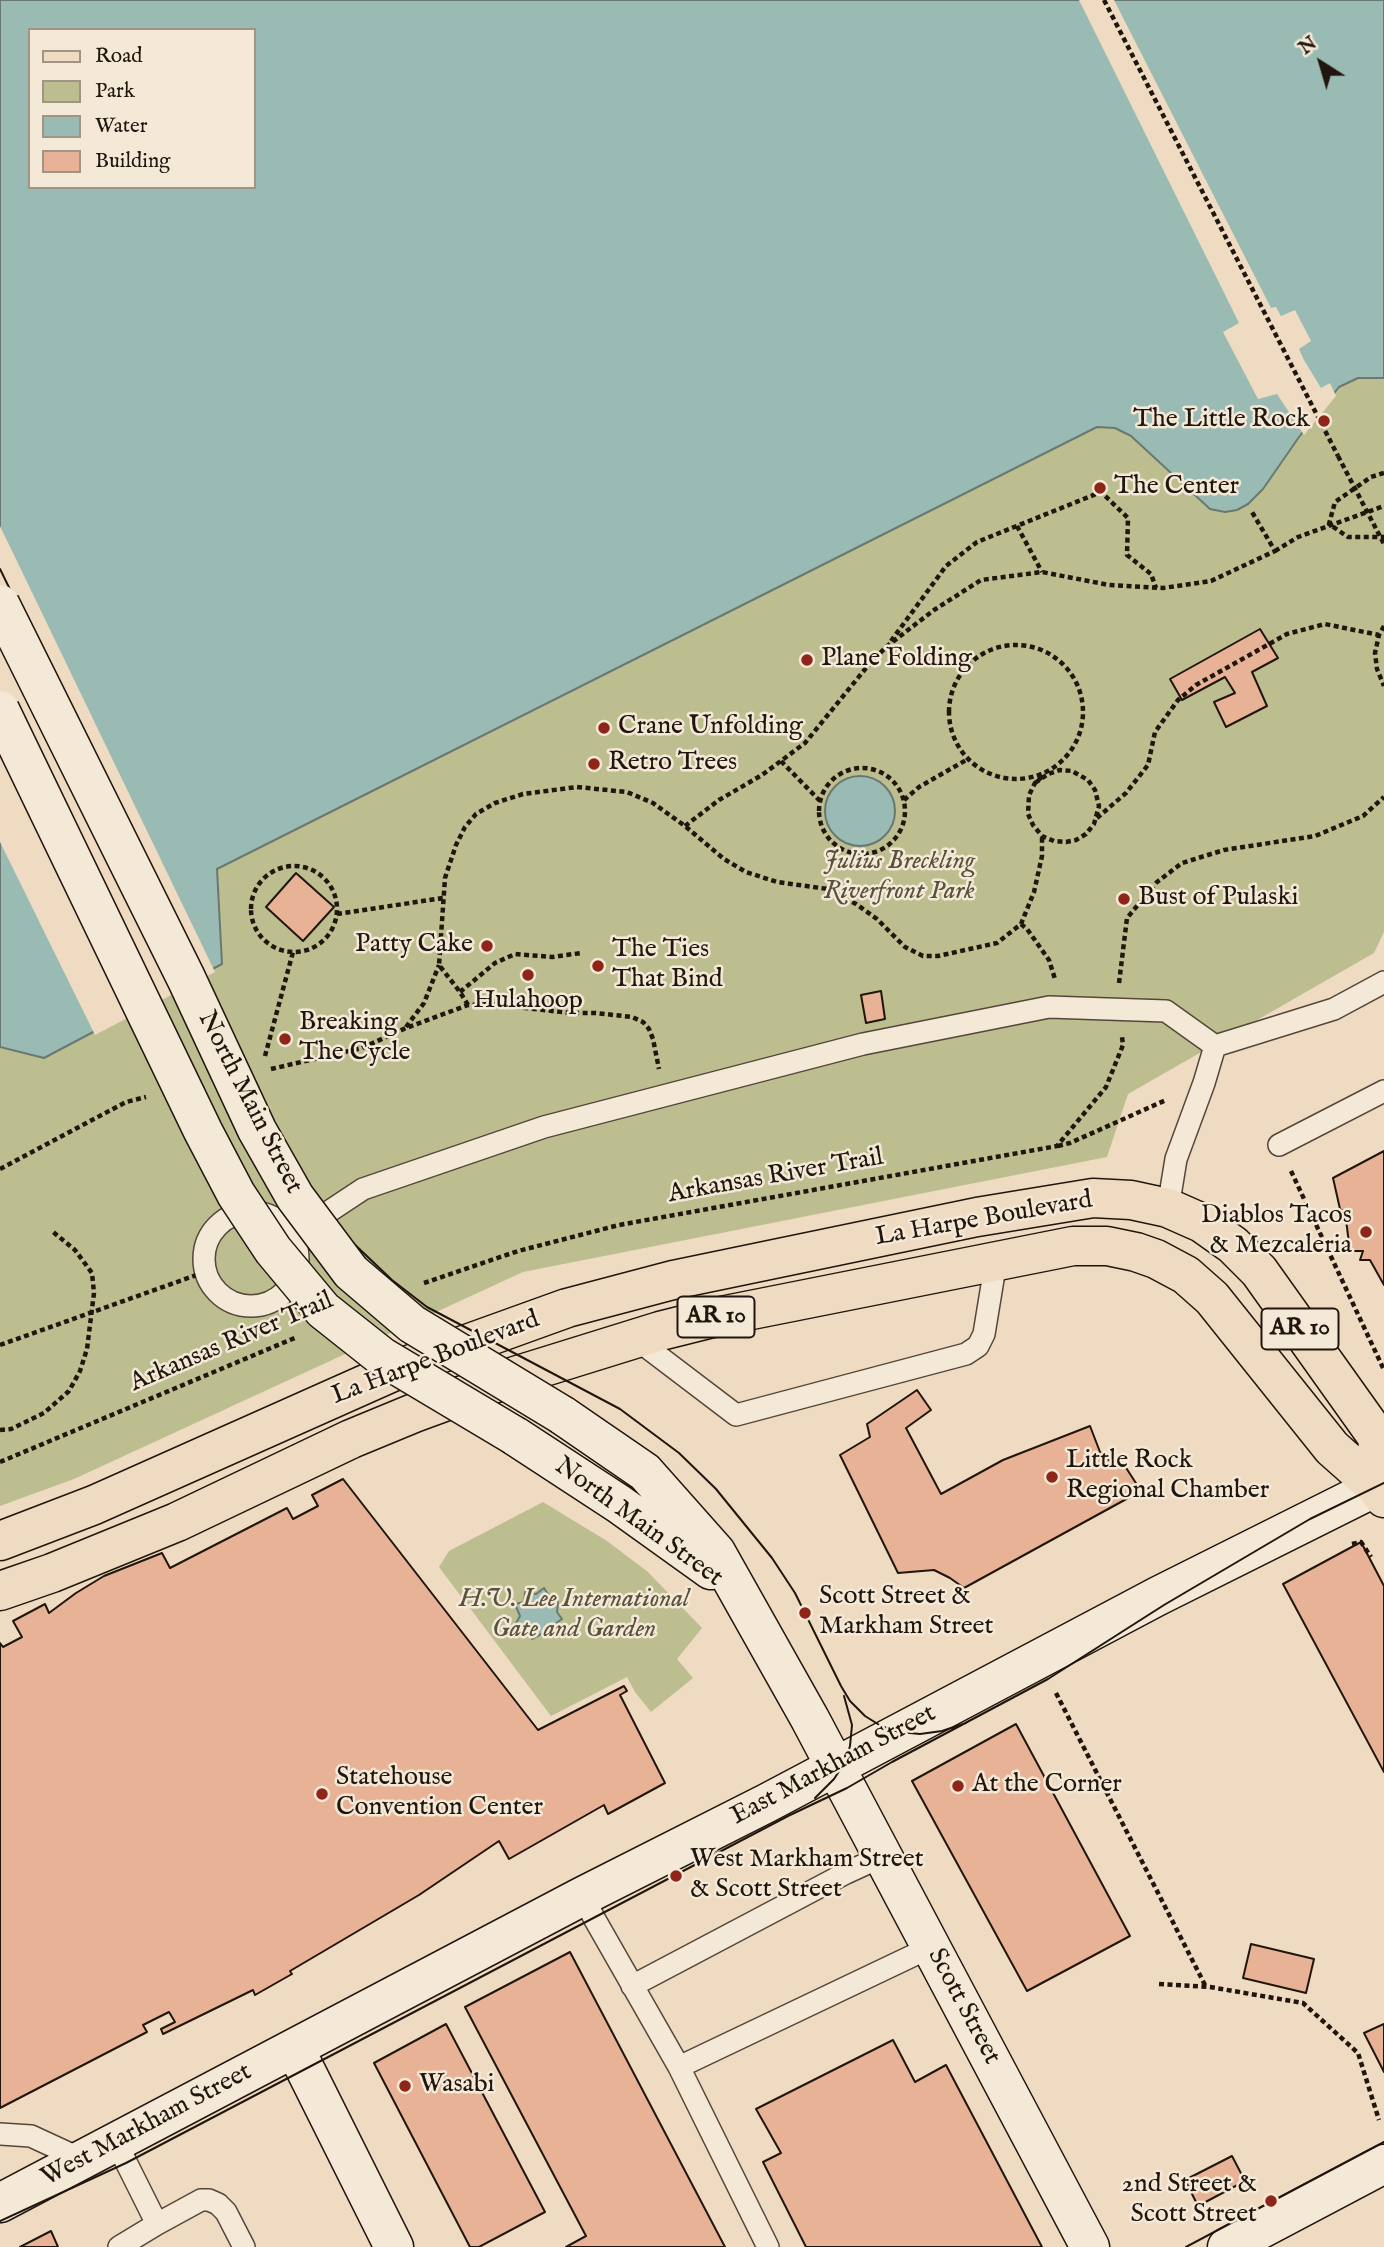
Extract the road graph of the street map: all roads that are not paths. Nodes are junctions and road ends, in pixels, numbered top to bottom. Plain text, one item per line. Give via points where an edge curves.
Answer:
1 (0, 604) edge
2 (0, 710) edge
3 (1384, 982) edge
4 (1215, 1046) junction
5 (1384, 1091) edge
6 (1279, 1145) road end
7 (1168, 1208) junction
8 (292, 1236) junction
9 (996, 1261) junction
10 (636, 1339) junction
11 (1381, 1489) edge
12 (0, 1541) edge
13 (0, 1591) edge
14 (750, 1609) junction
15 (835, 1767) junction
16 (883, 1856) junction
17 (583, 1896) junction
18 (931, 1947) junction
19 (632, 1986) junction
20 (295, 2049) junction
21 (679, 2067) junction
22 (0, 2134) edge
23 (99, 2151) junction
24 (1384, 2164) edge
25 (0, 2203) edge
26 (157, 2224) junction
27 (119, 2247) edge
28 (244, 2247) edge
29 (394, 2247) edge
30 (768, 2247) edge
31 (1090, 2247) edge
32 (1227, 2247) edge

1 - 14 main road, North Main Street, bridge via 257,1130 295,1197 351,1272 412,1324 562,1415 645,1472 716,1552
2 - 14 main road, North Main Street, bridge via 236,1194 273,1250 323,1311 381,1356 620,1504 705,1565
3 - 4 lane via 1334,1009
4 - 7 lane via 1176,1159
4 - 8 lane via 1167,1011 1049,1007 863,1044 544,1127 363,1189
5 - 6 lane
7 - 11 main road, La Harpe Boulevard / AR 10 via 1202,1223 1259,1271 1378,1438
7 - 12 main road, La Harpe Boulevard / AR 10 via 1093,1198 977,1217 673,1280 567,1308 406,1366 94,1505
8 - 8 lane via 298,1266 283,1293 270,1301 240,1305 215,1289 205,1272 206,1245 214,1231 239,1214 269,1216
9 - 10 main road, La Harpe Boulevard / AR 10 via 716,1317
9 - 10 lane via 984,1334 978,1346 966,1354 736,1415
9 - 11 main road, La Harpe Boulevard / AR 10 via 1073,1246 1107,1246 1156,1259 1186,1275 1212,1298 1332,1448
10 - 13 main road, La Harpe Boulevard / AR 10 via 414,1413 177,1522
11 - 15 main road, East Markham Street via 1158,1596
14 - 15 main road, North Main Street
15 - 16 main road, Scott Street
15 - 17 main road, East Markham Street
16 - 18 main road, Scott Street
16 - 19 lane
17 - 19 lane
17 - 20 main road, East Markham Street
18 - 21 lane
18 - 31 main road, Scott Street
19 - 21 lane
20 - 23 main road, West Markham Street
20 - 29 main road
21 - 30 lane
22 - 23 lane
23 - 25 main road, West Markham Street
23 - 26 lane
24 - 32 main road
26 - 27 lane
26 - 28 lane via 209,2200 226,2212

